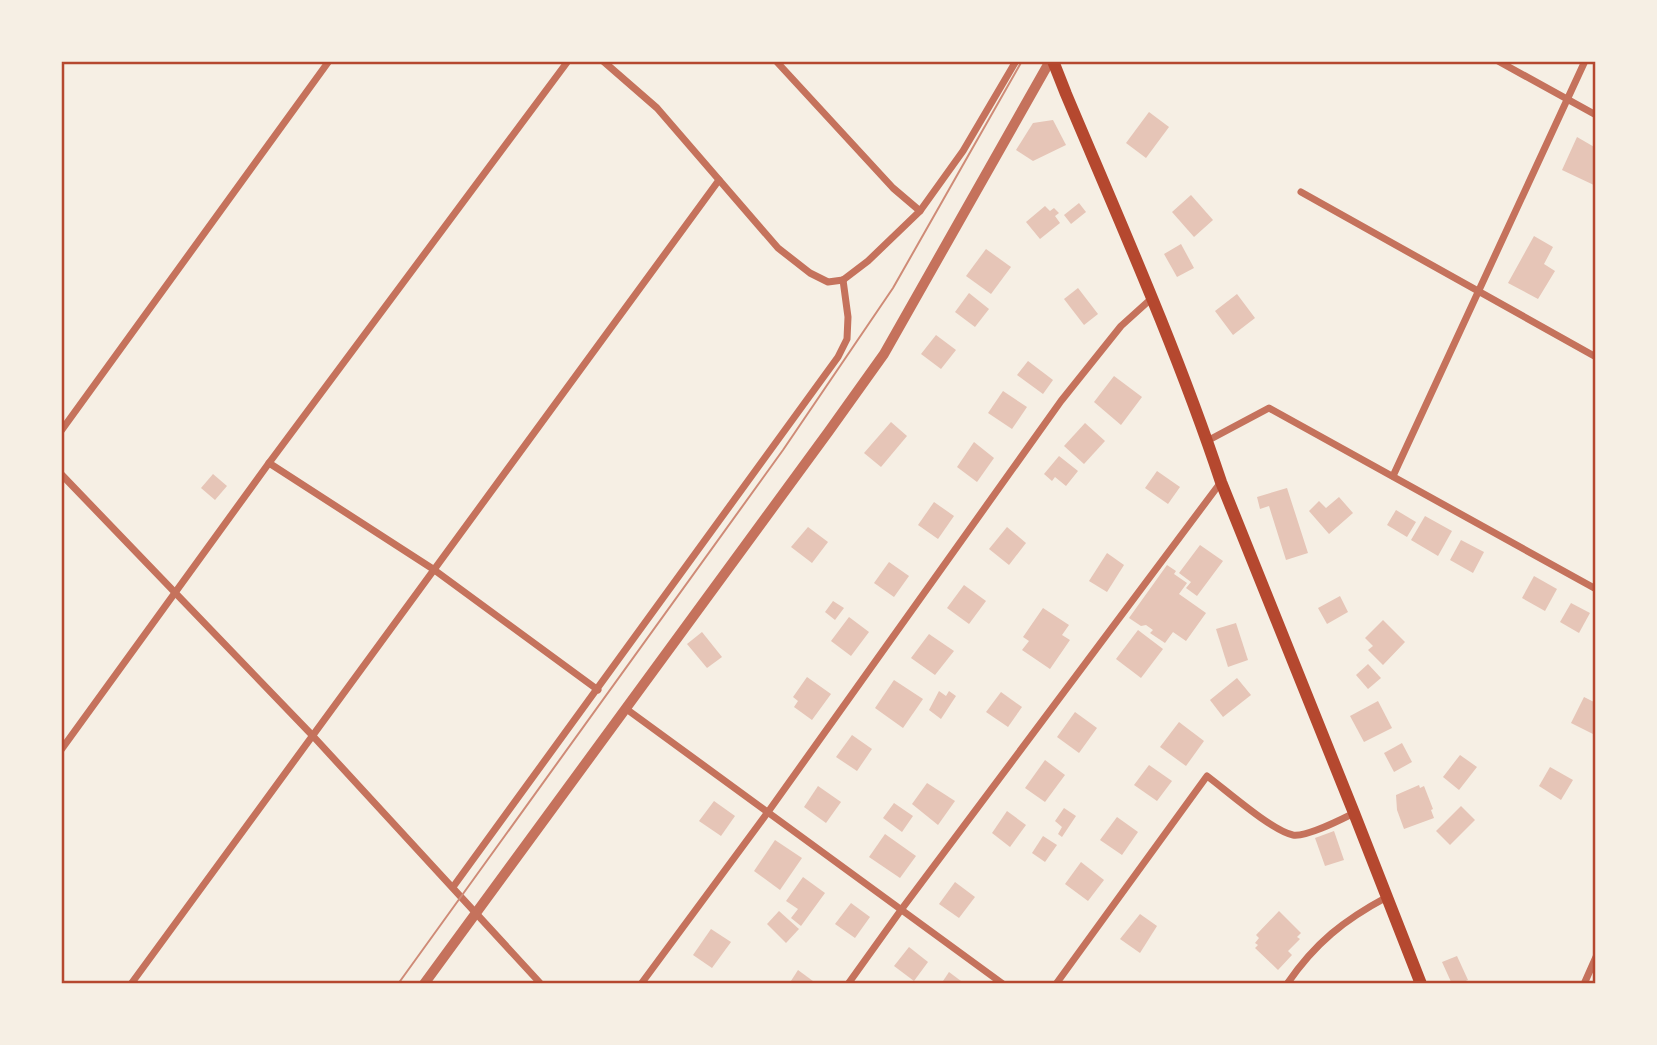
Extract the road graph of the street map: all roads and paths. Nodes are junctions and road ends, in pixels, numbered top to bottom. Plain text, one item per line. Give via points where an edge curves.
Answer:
1 (329, 61) edge
2 (568, 61) edge
3 (603, 61) edge
4 (776, 61) edge
5 (1016, 61) edge
6 (1051, 61) edge
7 (1060, 61) edge
8 (1498, 61) edge
9 (1585, 61) edge
10 (1066, 94) junction
11 (1568, 99) junction
12 (1596, 115) edge
13 (719, 180) junction
14 (1301, 192) dead end
15 (920, 211) junction
16 (843, 280) junction
17 (1479, 292) junction
18 (1152, 298) junction
19 (1596, 357) edge
20 (61, 431) edge
21 (1207, 441) junction
22 (269, 463) junction
23 (61, 474) edge
24 (1393, 476) junction
25 (1221, 482) junction
26 (433, 569) junction
27 (1596, 589) edge
28 (175, 592) junction
29 (598, 690) junction
30 (625, 708) junction
31 (312, 735) junction
32 (61, 750) edge
33 (768, 812) junction
34 (1354, 814) junction
35 (453, 887) junction
36 (1387, 897) junction
37 (901, 910) junction
38 (476, 912) junction
39 (1596, 957) edge
40 (131, 984) edge
41 (424, 984) edge
42 (541, 984) edge
43 (641, 984) edge
44 (848, 984) edge
45 (1003, 984) edge
46 (1056, 984) edge
47 (1287, 984) edge
48 (1421, 984) edge
49 (1584, 984) edge

1 - 20 street
2 - 22 street
3 - 13 street via 657,108
4 - 15 street via 893,188
5 - 15 street via 963,151
6 - 10 main road
6 - 30 street via 884,354
7 - 10 main road
8 - 11 street
9 - 11 street
10 - 18 main road
11 - 12 street
11 - 17 street
13 - 16 street via 778,248 828,282
13 - 26 street
14 - 17 street
15 - 16 street
16 - 29 street via 847,339 838,357
17 - 19 street
17 - 24 street
18 - 21 main road
18 - 33 street via 1121,326 1060,401
21 - 24 street via 1269,408
21 - 25 main road
22 - 26 street
22 - 28 street
23 - 28 street
24 - 27 street
25 - 34 main road
25 - 37 street
26 - 29 street
26 - 31 street
28 - 31 street
28 - 32 street
29 - 35 street
30 - 33 street
30 - 38 street
31 - 35 street
31 - 40 street
33 - 37 street
33 - 43 street
34 - 36 main road
34 - 46 street via 1294,835 1271,825 1207,776
35 - 38 street
36 - 47 street via 1334,930
36 - 48 main road
37 - 44 street
37 - 45 street
38 - 41 street
38 - 42 street
39 - 49 street

